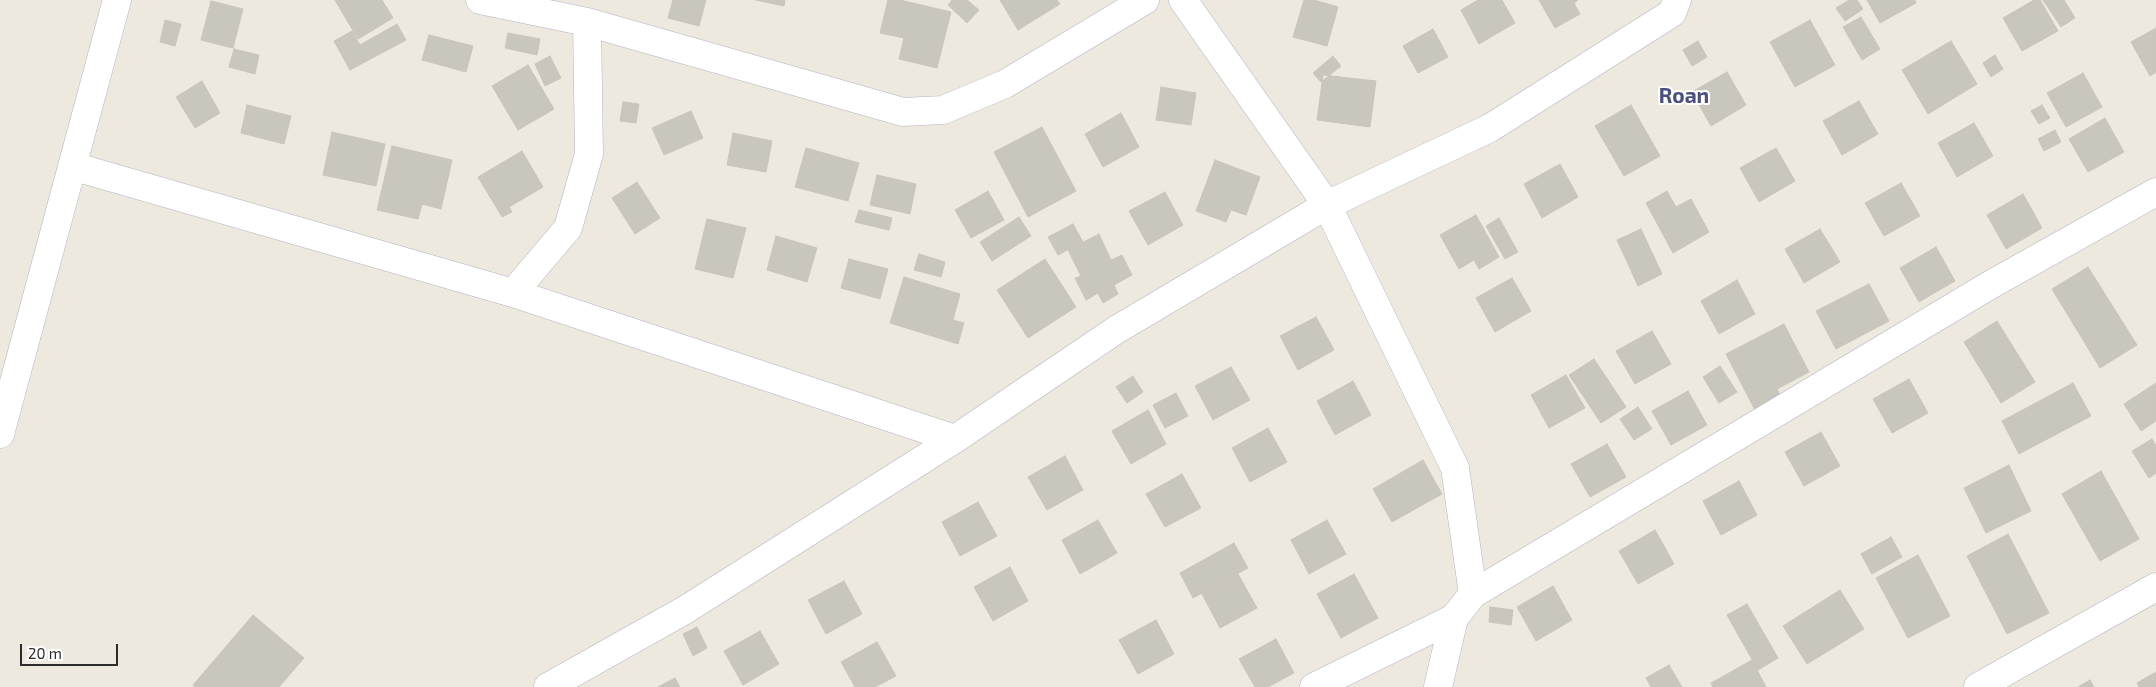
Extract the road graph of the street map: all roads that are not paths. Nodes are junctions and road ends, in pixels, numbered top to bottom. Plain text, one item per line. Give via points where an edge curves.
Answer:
1 (117, 0) edge
2 (480, 0) edge
3 (1145, 0) edge
4 (1183, 0) edge
5 (1699, 0) edge
6 (1674, 7) edge
7 (587, 22) junction
8 (72, 166) junction
9 (2156, 192) edge
10 (1328, 205) junction
11 (513, 293) junction
12 (0, 434) edge
13 (955, 439) junction
14 (2156, 587) edge
15 (1473, 594) junction
16 (1454, 618) junction
17 (548, 687) edge
18 (1314, 687) edge
19 (1438, 687) edge
20 (1978, 687) edge

1 - 8 street
2 - 7 street
3 - 7 street via 1005,84 943,110 903,112
4 - 10 street
5 - 6 street
6 - 10 street via 1490,128
7 - 11 street via 589,154 568,228
8 - 11 street
8 - 12 street
9 - 15 street via 1990,285
10 - 13 street via 1116,330
10 - 15 street via 1455,468
11 - 13 street
13 - 17 street via 685,610
14 - 20 street
15 - 16 street
16 - 18 street
16 - 19 street

